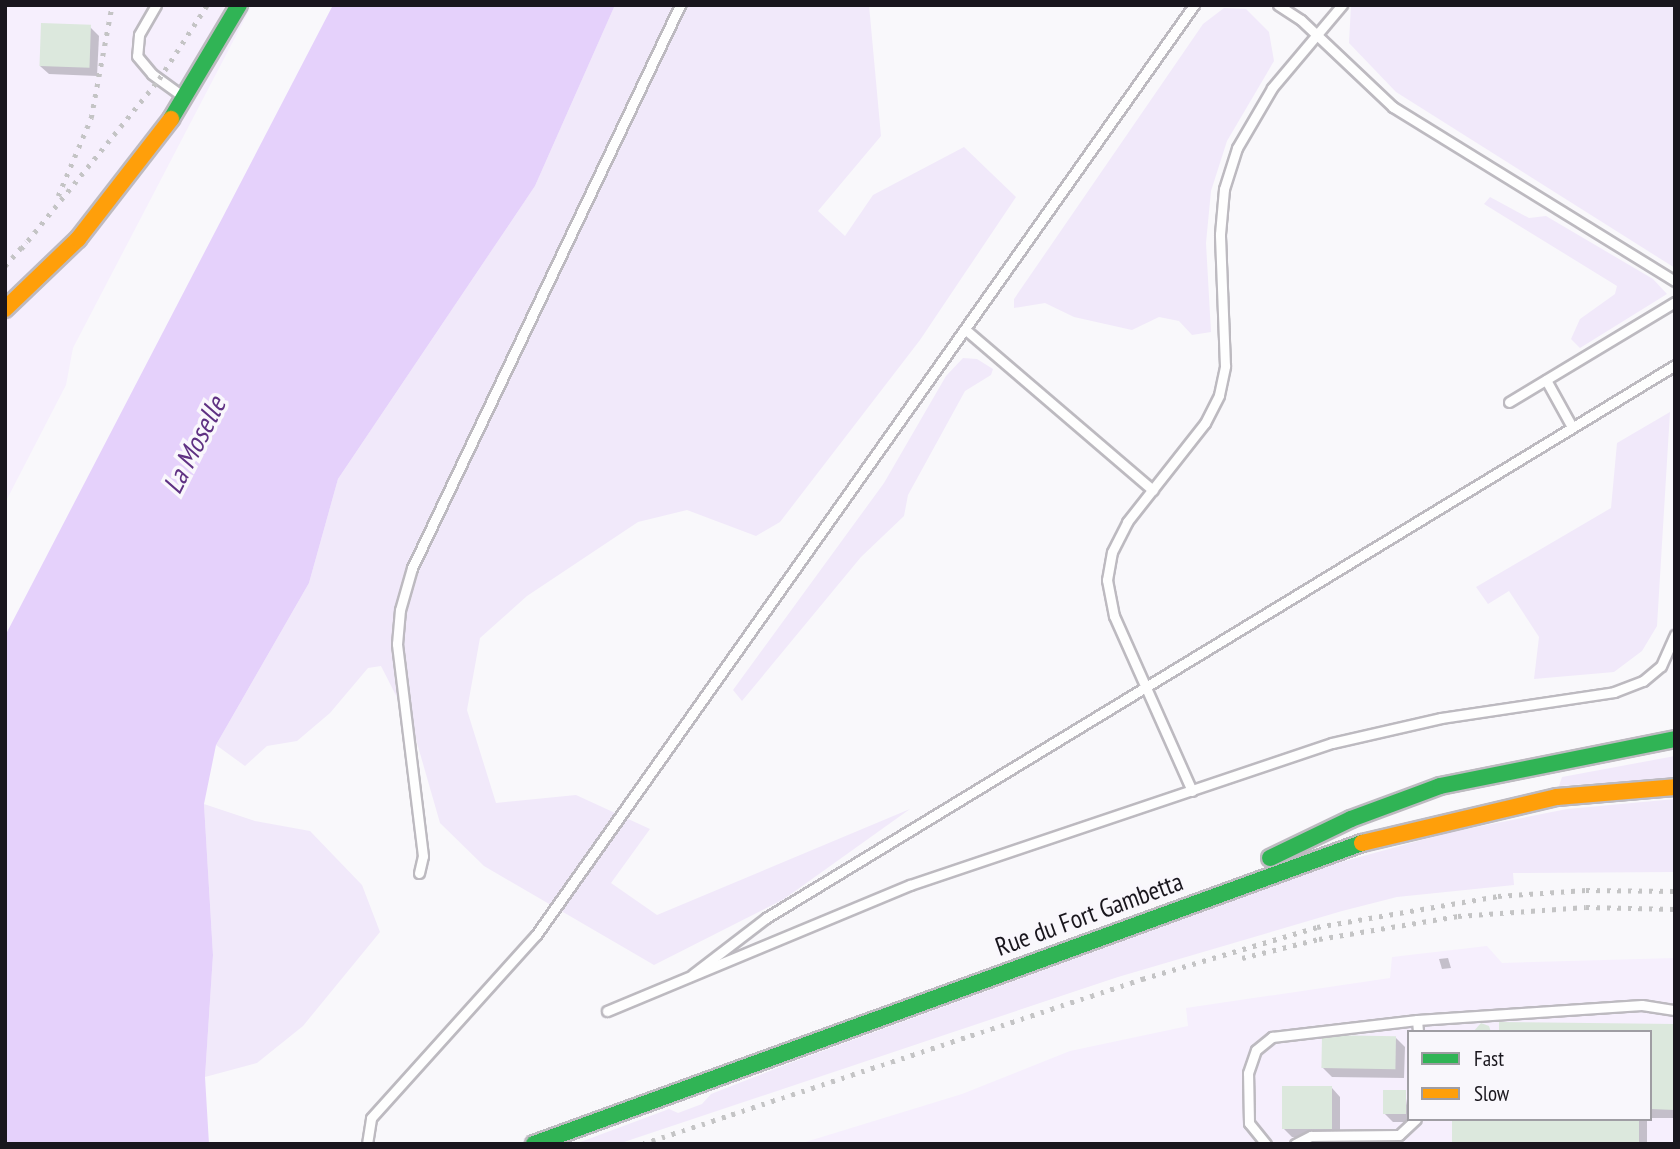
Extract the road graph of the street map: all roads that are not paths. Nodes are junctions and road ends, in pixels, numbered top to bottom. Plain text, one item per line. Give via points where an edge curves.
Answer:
1 (156, 5) edge
2 (239, 5) edge
3 (680, 5) edge
4 (1194, 5) edge
5 (1278, 5) edge
6 (1342, 5) edge
7 (1316, 35) junction
8 (185, 99) junction
9 (1675, 281) edge
10 (1675, 302) edge
11 (5, 309) edge
12 (966, 330) junction
13 (1675, 365) edge
14 (1546, 380) junction
15 (1509, 402) dead end
16 (1572, 428) junction
17 (1153, 490) junction
18 (1675, 635) edge
19 (1148, 685) junction
20 (1675, 739) edge
21 (1675, 787) edge
22 (1192, 791) junction
23 (419, 873) dead end
24 (1090, 939) junction
25 (693, 974) junction
26 (1675, 1010) edge
27 (607, 1011) dead end
28 (1417, 1020) junction
29 (1418, 1030) edge
30 (1414, 1121) edge
31 (367, 1144) edge
32 (534, 1144) edge
33 (1266, 1144) edge
34 (1296, 1144) edge

1 - 8 lane via 139,35 137,56
2 - 8 main road
3 - 23 lane via 412,568 400,610 397,644 423,856
4 - 12 lane
5 - 7 lane
6 - 7 lane
7 - 9 lane via 1392,107
7 - 17 lane via 1272,88 1237,148 1224,188 1220,234 1225,366 1219,395 1205,423
8 - 11 main road via 112,200 47,272
10 - 14 lane
12 - 17 lane
12 - 31 lane via 536,935 371,1118
13 - 16 lane
14 - 15 lane
14 - 16 lane
16 - 19 lane
17 - 19 lane via 1127,522 1112,552 1107,580 1114,616
18 - 22 lane via 1661,666 1643,681 1614,692 1374,732
19 - 22 lane
19 - 25 lane via 766,918
20 - 24 main road via 1440,786 1177,893
21 - 24 main road, Rue du Fort Gambetta via 1557,797 1397,833 1329,852
22 - 25 lane via 910,885
24 - 32 main road, Rue du Fort Gambetta
25 - 27 lane
26 - 28 lane via 1642,1005
28 - 29 lane
28 - 33 lane via 1272,1037 1256,1050 1248,1073 1249,1123
30 - 34 lane via 1399,1135 1311,1136

